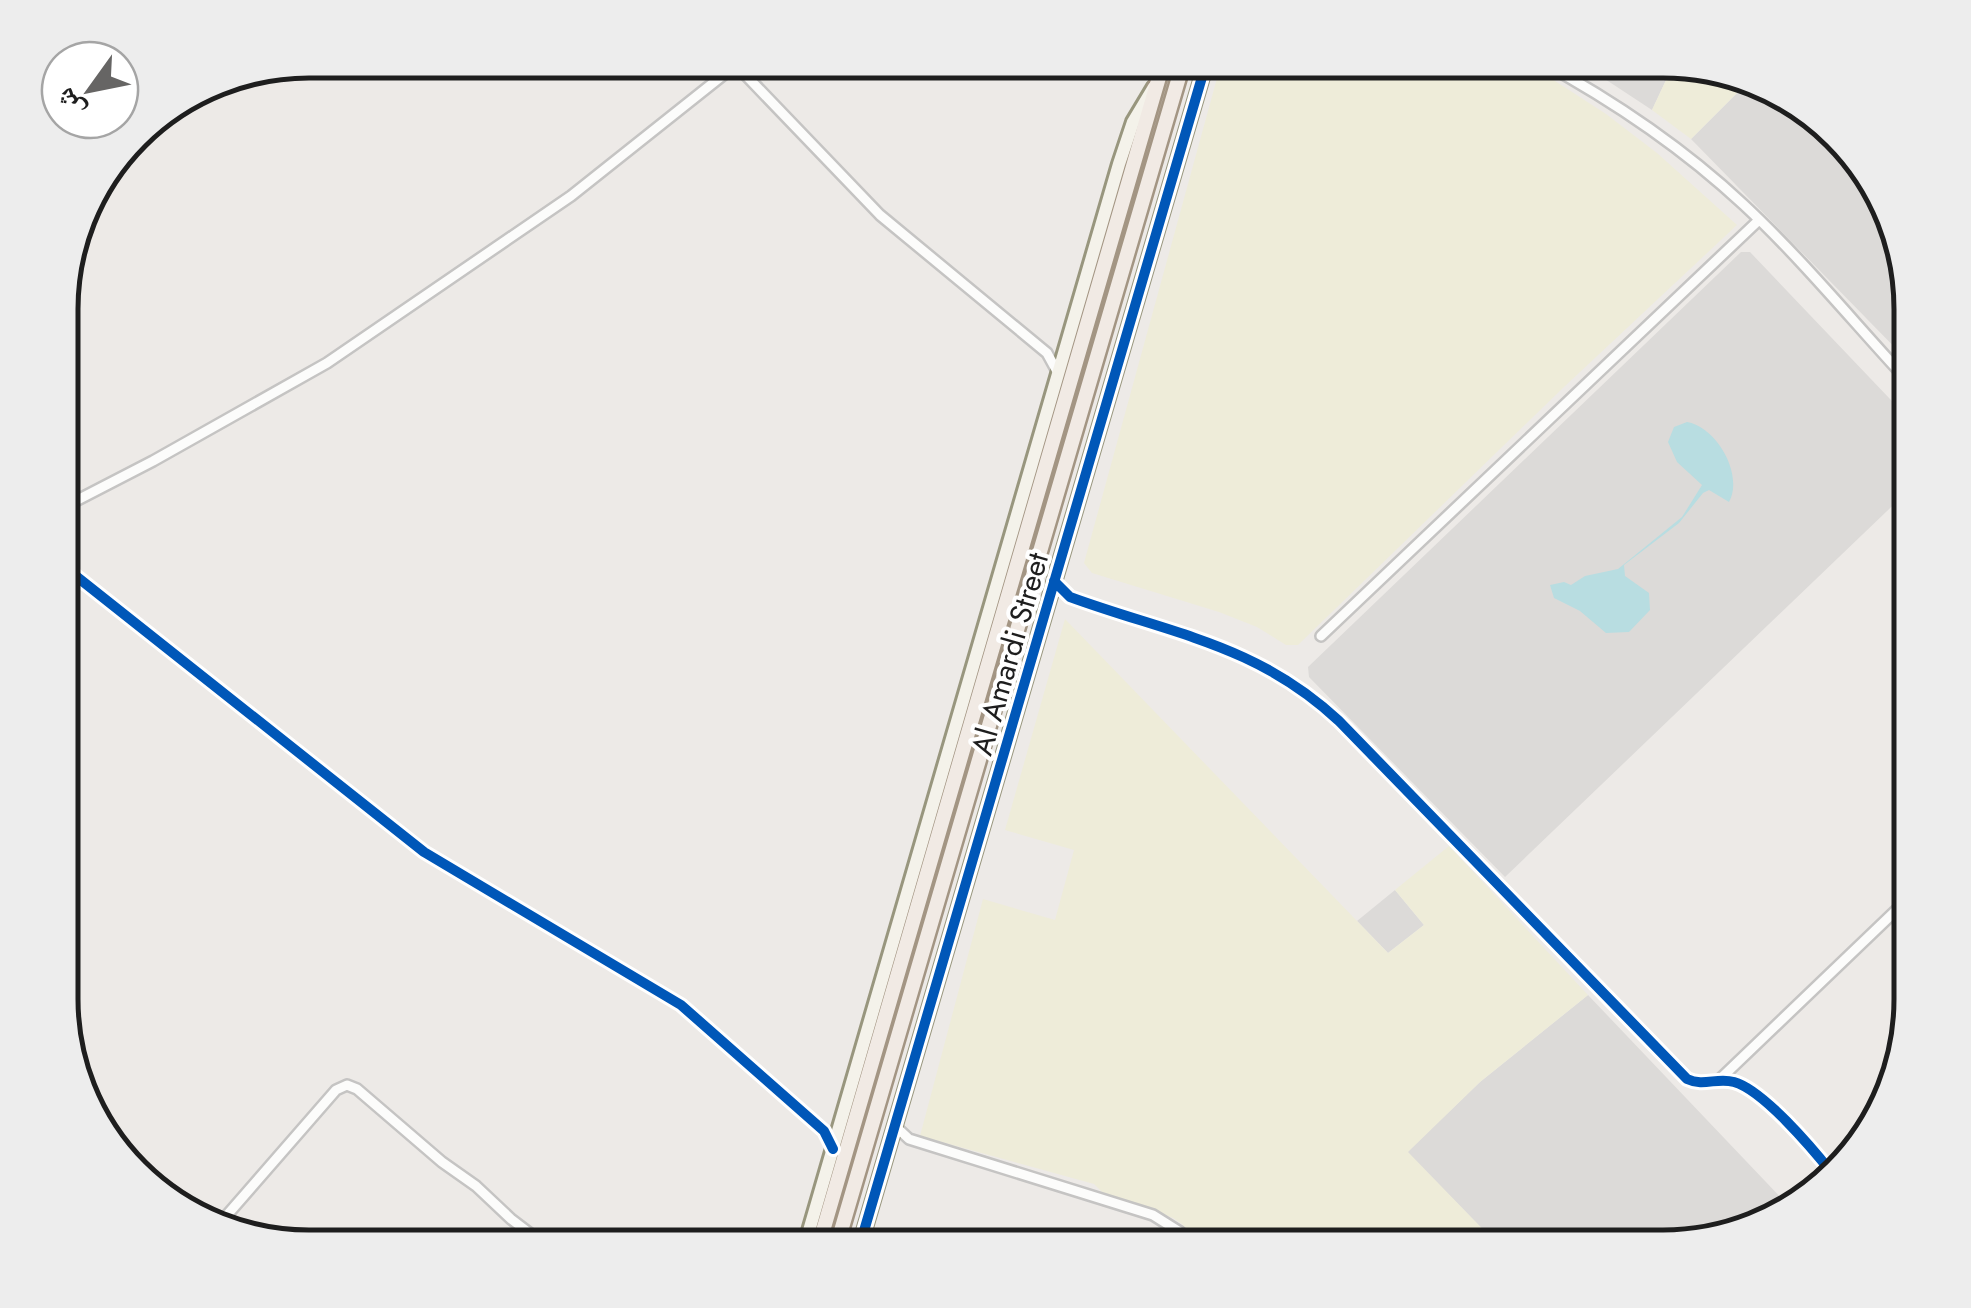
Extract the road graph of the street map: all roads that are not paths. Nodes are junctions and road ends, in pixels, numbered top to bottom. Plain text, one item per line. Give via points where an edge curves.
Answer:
1 (719, 78) edge
2 (754, 78) edge
3 (1158, 78) edge
4 (1179, 78) edge
5 (1202, 78) edge
6 (1567, 78) edge
7 (1156, 86) junction
8 (1759, 220) junction
9 (1066, 348) junction
10 (1047, 353) junction
11 (1893, 365) edge
12 (1058, 373) junction
13 (78, 500) edge
14 (78, 579) edge
15 (1054, 582) junction
16 (1070, 597) junction
17 (1048, 603) junction
18 (1321, 636) dead end
19 (1893, 913) edge
20 (1718, 1082) junction
21 (842, 1119) junction
22 (894, 1125) junction
23 (820, 1128) junction
24 (908, 1139) junction
25 (888, 1146) junction
26 (833, 1149) junction
27 (1825, 1163) edge
28 (228, 1215) edge
29 (526, 1230) edge
30 (809, 1230) edge
31 (823, 1230) edge
32 (841, 1230) edge
33 (864, 1230) edge
34 (1177, 1230) edge

1 - 13 street via 571,196 327,363
2 - 10 street via 880,215
3 - 7 main road, Al Amardi Street
4 - 32 main road, Al Amardi Street
5 - 15 street
6 - 8 street via 1647,128
7 - 9 street via 1129,132
7 - 31 main road, Al Amardi Street
8 - 11 street
8 - 18 street
9 - 10 street
9 - 12 street
10 - 12 street
12 - 21 street
14 - 23 street via 424,852 685,1008
15 - 16 street
15 - 17 street
16 - 17 street
16 - 20 street via 1228,648 1305,692 1688,1079
17 - 22 street
19 - 20 street
20 - 27 street via 1736,1082 1751,1092
21 - 23 street
21 - 26 street
22 - 24 street
22 - 25 street
23 - 26 street
24 - 25 street
24 - 34 street via 1153,1215
25 - 33 street
26 - 30 street
28 - 29 street via 347,1085

